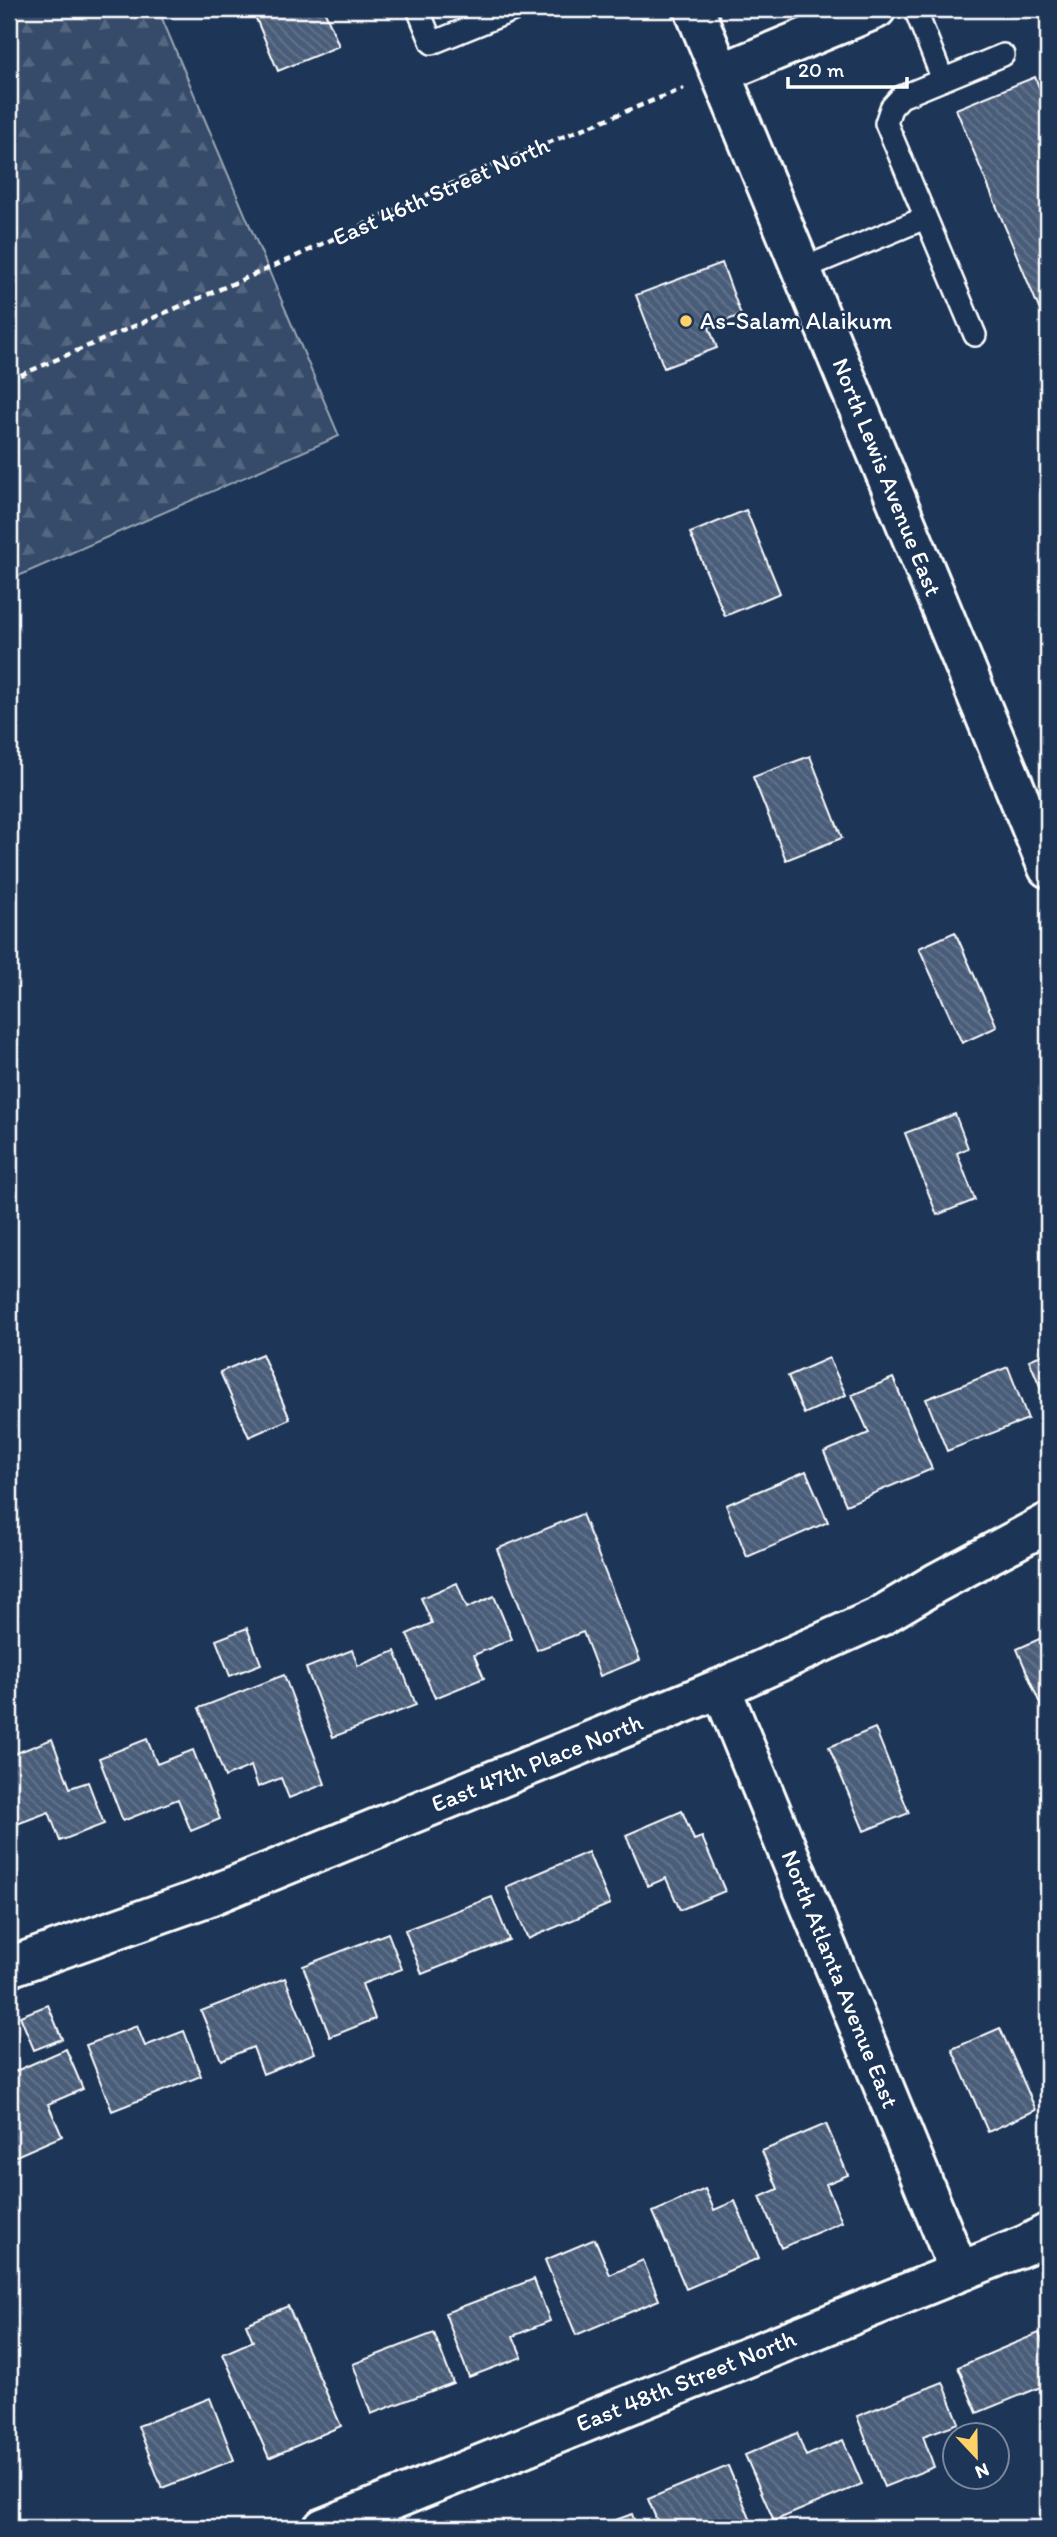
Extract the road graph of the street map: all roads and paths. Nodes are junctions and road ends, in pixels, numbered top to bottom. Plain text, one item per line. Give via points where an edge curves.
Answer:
1 (418, 9) edge
2 (516, 9) edge
3 (694, 9) edge
4 (876, 9) edge
5 (915, 9) edge
6 (1003, 55) dead end
7 (721, 73) junction
8 (943, 80) junction
9 (925, 218) junction
10 (802, 269) junction
11 (975, 335) dead end
12 (9, 380) edge
13 (1048, 868) edge
14 (1048, 1523) edge
15 (721, 1688) junction
16 (9, 1967) edge
17 (1048, 2232) edge
18 (959, 2271) junction
19 (323, 2528) edge

1 - 2 lane via 432,43
3 - 7 street, North Lewis Avenue East
4 - 7 street
5 - 8 lane
6 - 8 lane
7 - 10 street, North Lewis Avenue East
7 - 12 path, East 46th Street North via 484,169
8 - 9 lane via 901,97 886,122
9 - 10 lane
9 - 11 lane
10 - 13 street, North Lewis Avenue East
14 - 15 street, East 47th Place North via 879,1617
15 - 16 street, East 47th Place North via 207,1897
15 - 18 street, North Atlanta Avenue East
17 - 18 street, East 48th Street North
18 - 19 street, East 48th Street North

